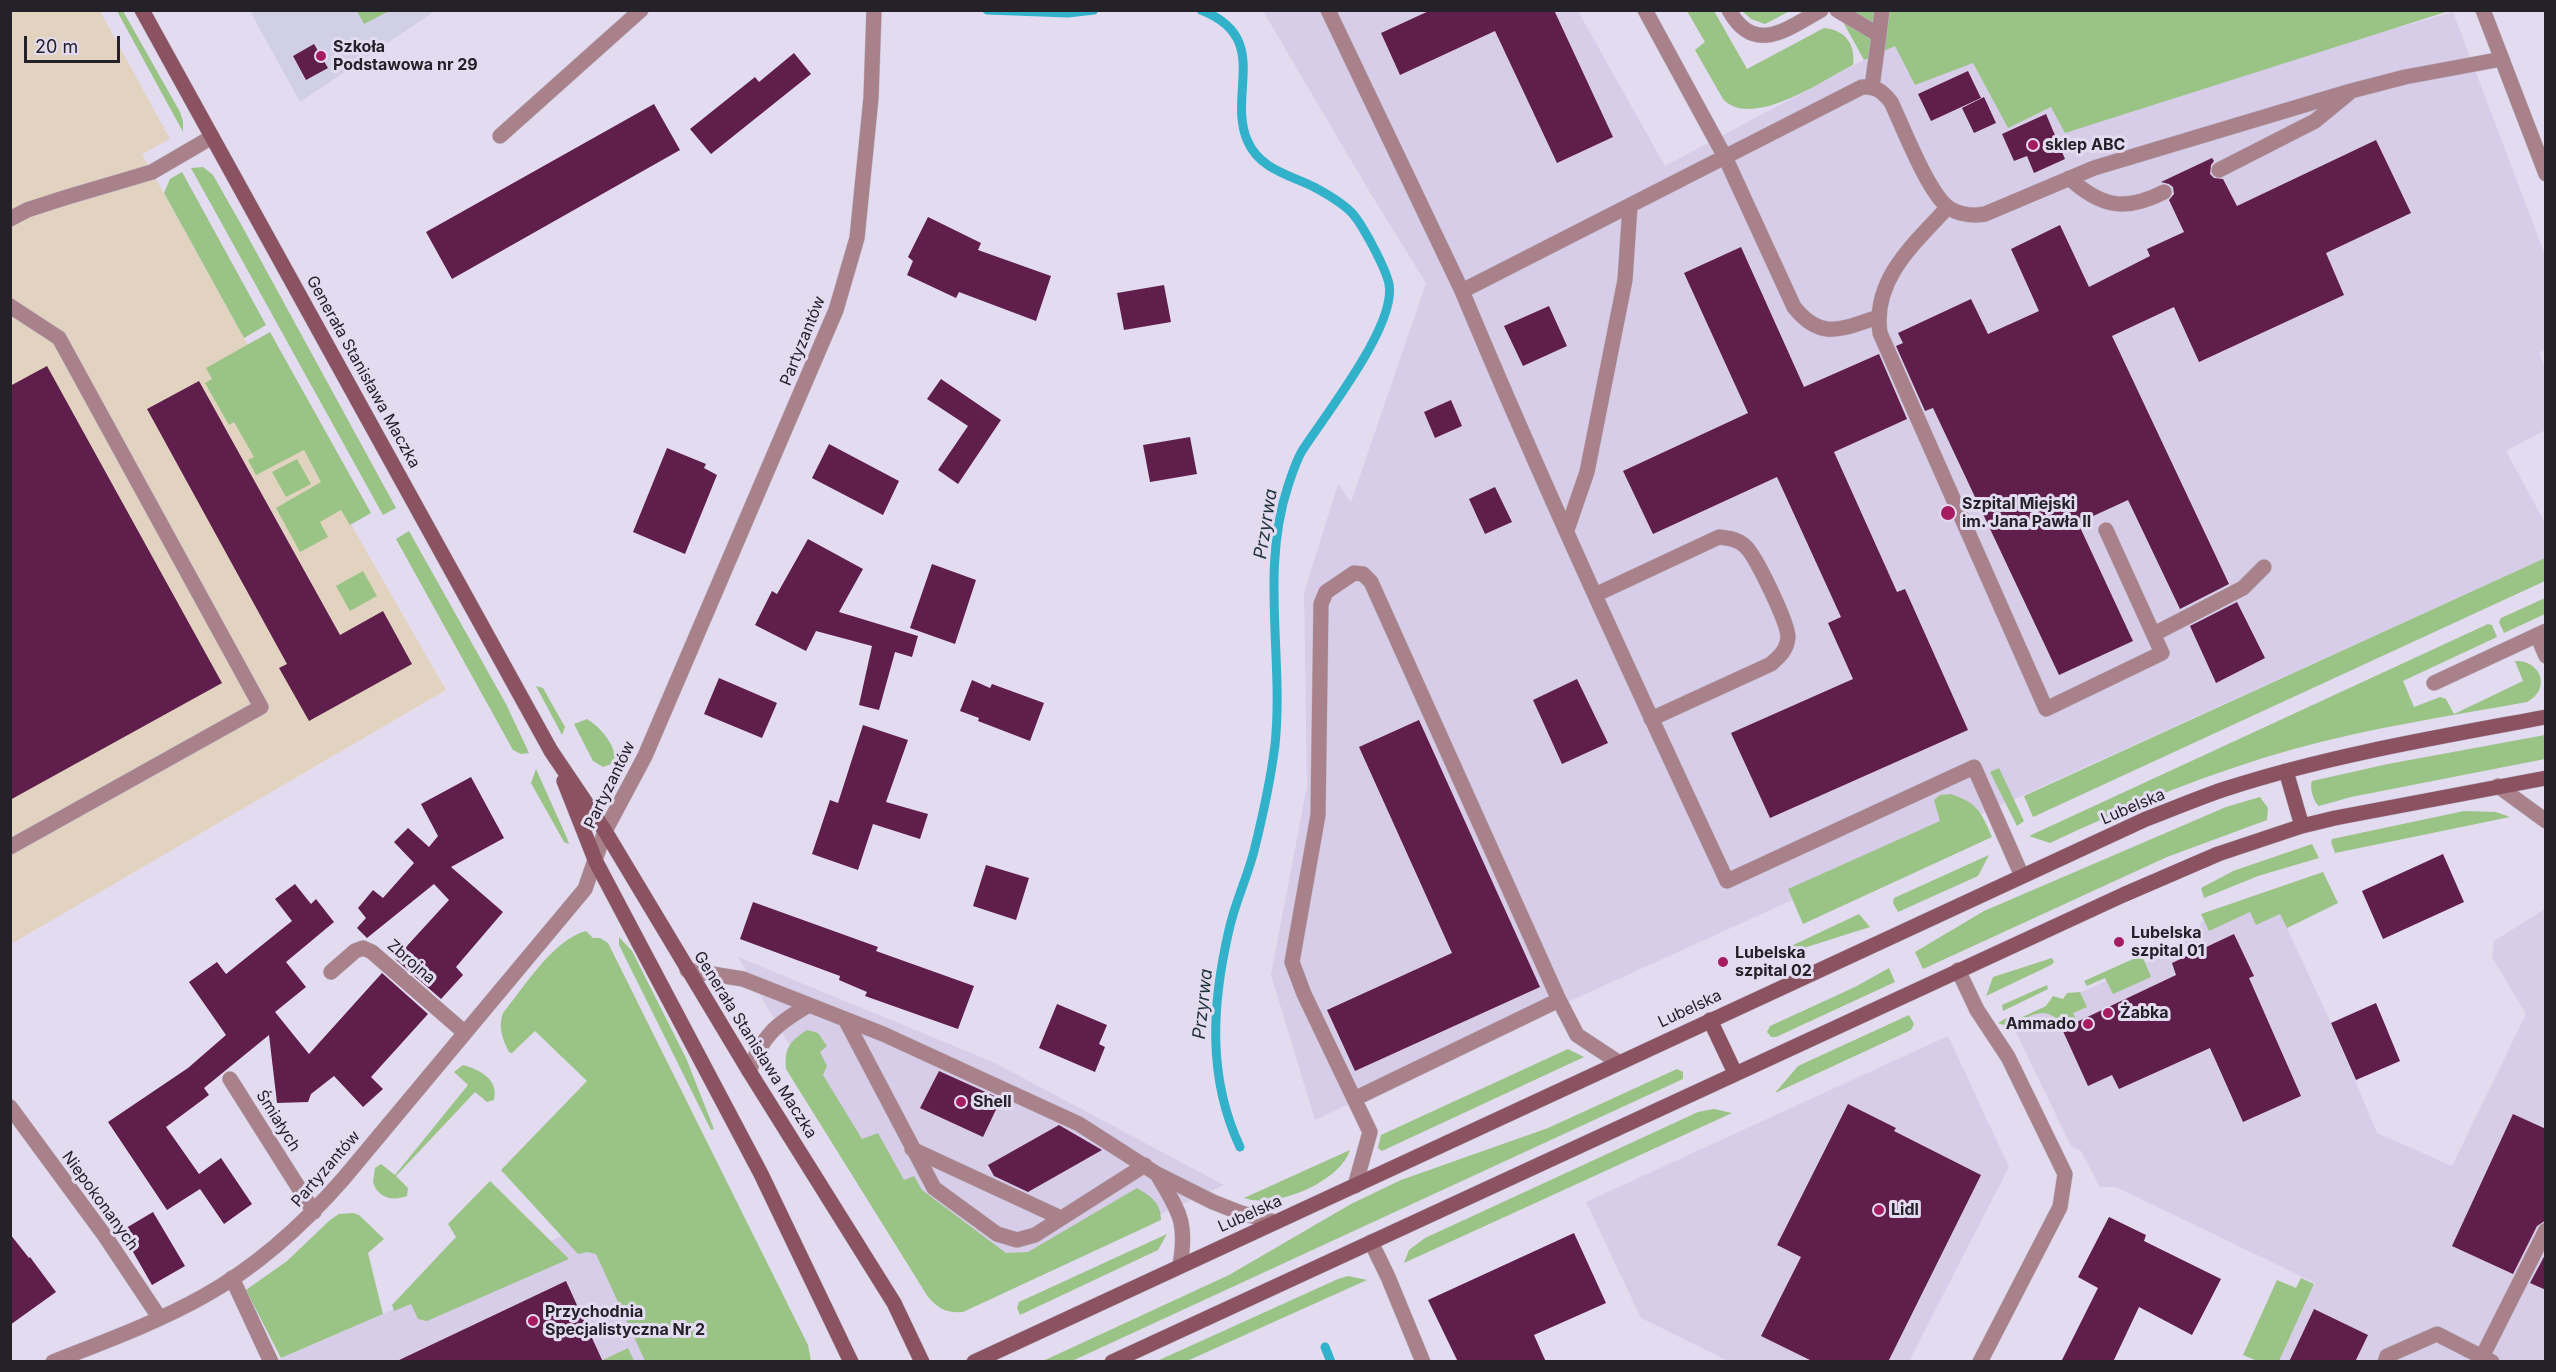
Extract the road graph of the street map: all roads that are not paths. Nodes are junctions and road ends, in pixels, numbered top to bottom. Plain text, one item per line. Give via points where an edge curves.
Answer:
1 (142, 10) edge
2 (641, 10) edge
3 (874, 10) edge
4 (1328, 10) edge
5 (1645, 10) edge
6 (1728, 10) edge
7 (1821, 10) edge
8 (1837, 10) edge
9 (1882, 10) edge
10 (2483, 10) edge
11 (1879, 34) junction
12 (2502, 59) junction
13 (1872, 87) junction
14 (2351, 91) junction
15 (500, 136) dead end
16 (212, 137) junction
17 (1725, 158) junction
18 (2219, 170) dead end
19 (2546, 174) edge
20 (2068, 178) junction
21 (2164, 192) dead end
22 (1630, 206) junction
23 (1948, 207) junction
24 (10, 219) edge
25 (1462, 291) junction
26 (10, 306) edge
27 (1878, 317) junction
28 (1567, 530) junction
29 (2106, 530) dead end
30 (2264, 567) dead end
31 (1597, 594) junction
32 (2541, 633) edge
33 (2154, 634) junction
34 (2546, 656) edge
35 (2434, 683) dead end
36 (2546, 717) edge
37 (1652, 719) junction
38 (551, 751) junction
39 (2286, 771) junction
40 (2546, 778) edge
41 (2499, 786) junction
42 (2546, 821) edge
43 (2302, 826) junction
44 (605, 831) junction
45 (10, 847) edge
46 (596, 862) junction
47 (2022, 876) junction
48 (687, 970) junction
49 (1958, 970) junction
50 (331, 972) dead end
51 (1559, 1000) junction
52 (809, 1005) junction
53 (845, 1019) junction
54 (1710, 1020) junction
55 (464, 1032) junction
56 (1618, 1062) junction
57 (749, 1071) junction
58 (1736, 1073) junction
59 (230, 1080) dead end
60 (1354, 1099) junction
61 (10, 1107) edge
62 (912, 1149) junction
63 (1151, 1169) junction
64 (1355, 1186) junction
65 (314, 1212) junction
66 (1060, 1218) junction
67 (1275, 1222) junction
68 (2546, 1230) edge
69 (1371, 1242) junction
70 (1180, 1265) junction
71 (232, 1278) junction
72 (159, 1317) junction
73 (2487, 1359) edge
74 (53, 1362) edge
75 (271, 1362) edge
76 (851, 1362) edge
77 (922, 1362) edge
78 (974, 1362) edge
79 (1112, 1362) edge
80 (1423, 1362) edge
81 (1980, 1362) edge
82 (2385, 1362) edge

1 - 16 main road, Generała Stanisława Maczka
2 - 15 street
3 - 44 street, Partyzantów via 872,98 857,238 836,310 645,756
4 - 25 street
5 - 17 street
6 - 7 street via 1745,30 1762,37 1775,35
8 - 11 street
9 - 11 street
10 - 12 street
11 - 13 street
12 - 14 street
12 - 19 street
13 - 17 street via 1850,92
13 - 23 street via 1891,102 1928,179
14 - 18 street via 2315,121
14 - 20 street
16 - 24 street via 152,172 54,201
16 - 38 main road, Generała Stanisława Maczka
17 - 22 street
17 - 27 street via 1802,317 1825,330 1838,330
20 - 21 street via 2107,203 2130,205
20 - 23 street via 1985,214 1961,213
22 - 25 street
22 - 28 street via 1622,291 1587,472
23 - 27 street via 1896,266 1880,299
25 - 28 street
26 - 45 street via 59,338 261,707
27 - 33 street via 1884,345 2046,709 2162,653
28 - 31 street
29 - 33 street
30 - 33 street via 2243,588
31 - 37 street
31 - 37 street via 1719,537 1733,538 1753,555 1786,625 1784,653 1771,664
32 - 34 street
32 - 35 street
36 - 39 main road, Lubelska via 2391,746
37 - 47 street via 1727,881 1974,767
38 - 44 main road, Generała Stanisława Maczka
38 - 46 main road, Generała Stanisława Maczka
39 - 43 main road
39 - 47 main road, Lubelska via 2227,788 2146,819
40 - 41 main road
41 - 42 street
41 - 43 main road
43 - 49 main road via 2218,854
44 - 46 street, Partyzantów
44 - 48 main road, Generała Stanisława Maczka
46 - 55 street, Partyzantów via 585,889
46 - 76 main road, Generała Stanisława Maczka via 761,1174
47 - 54 main road, Lubelska
48 - 52 street via 743,979
48 - 57 main road, Generała Stanisława Maczka
49 - 58 main road
49 - 81 street via 1977,1010 2008,1057 2065,1174 2060,1207
50 - 55 street, Zbrojna via 355,951 363,948 372,952
51 - 56 street via 1577,1035
51 - 60 street
51 - 60 street via 1371,582 1363,574 1354,573 1326,592 1321,604 1318,815 1292,962
52 - 53 street
52 - 57 street via 771,1030
53 - 62 street
53 - 63 street via 1079,1124
54 - 56 main road, Lubelska
54 - 58 main road
55 - 65 street, Partyzantów
56 - 64 main road, Lubelska
57 - 77 main road, Generała Stanisława Maczka via 894,1303
58 - 69 main road
59 - 65 street, Śmiałych
60 - 64 street via 1370,1132
61 - 72 street, Niepokonanych
62 - 66 street
62 - 66 street via 934,1188 997,1234 1027,1239
63 - 66 street
63 - 67 street via 1241,1214
63 - 70 street via 1181,1216 1184,1242
64 - 67 main road, Lubelska
65 - 71 street, Partyzantów
67 - 70 main road, Lubelska
68 - 73 street
69 - 79 main road
69 - 80 street
70 - 78 main road, Lubelska
71 - 72 street, Partyzantów
71 - 75 street
72 - 74 street, Partyzantów
73 - 82 street via 2437,1334 2387,1356

